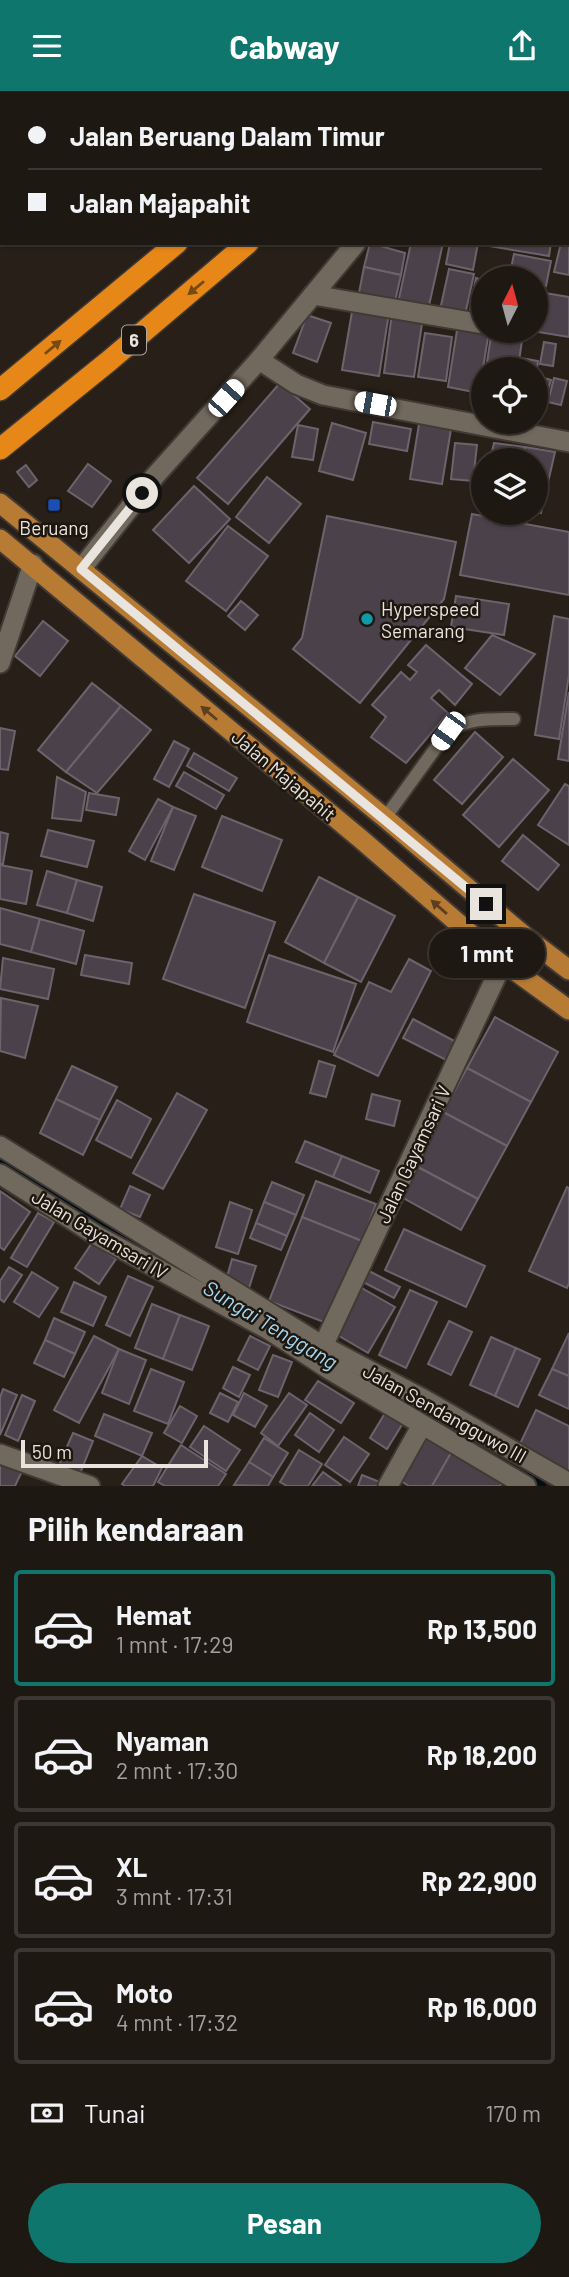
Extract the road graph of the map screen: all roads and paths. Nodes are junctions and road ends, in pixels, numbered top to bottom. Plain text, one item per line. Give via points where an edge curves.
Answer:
1 (175, 245) edge
2 (246, 245) edge
3 (354, 245) edge
4 (313, 295) junction
5 (471, 322) edge
6 (259, 360) junction
7 (0, 390) edge
8 (569, 442) edge
9 (0, 449) edge
10 (0, 503) edge
11 (0, 539) edge
12 (33, 564) junction
13 (81, 569) junction
14 (0, 663) edge
15 (514, 719) dead end
16 (385, 818) junction
17 (503, 963) junction
18 (569, 970) edge
19 (569, 1010) edge
20 (0, 1146) edge
21 (0, 1174) edge
22 (323, 1346) junction
23 (422, 1425) junction
24 (0, 1454) edge
25 (569, 1483) edge
26 (90, 1486) edge
27 (388, 1486) edge
28 (526, 1486) edge

7 -> 1 highway, 6
2 -> 9 highway, 6
3 - 4 street
4 - 5 street
4 - 6 street
6 - 8 street via 323,395
6 - 13 street via 155,476
10 - 13 main road, Jalan Majapahit
11 - 12 main road, Jalan Majapahit
12 - 14 street
17 -> 12 main road, Jalan Majapahit
13 - 16 main road, Jalan Majapahit
15 - 16 lane via 461,723 448,731
16 - 18 main road, Jalan Majapahit
17 - 19 main road, Jalan Majapahit
17 - 22 street, Jalan Gayamsari V
20 - 22 street, Jalan Sendangguwo III
21 - 23 street, Jalan Gayamsari IV
22 - 25 street, Jalan Sendangguwo III
23 - 27 street
23 - 28 street, Jalan Gayamsari IV
24 - 26 street

